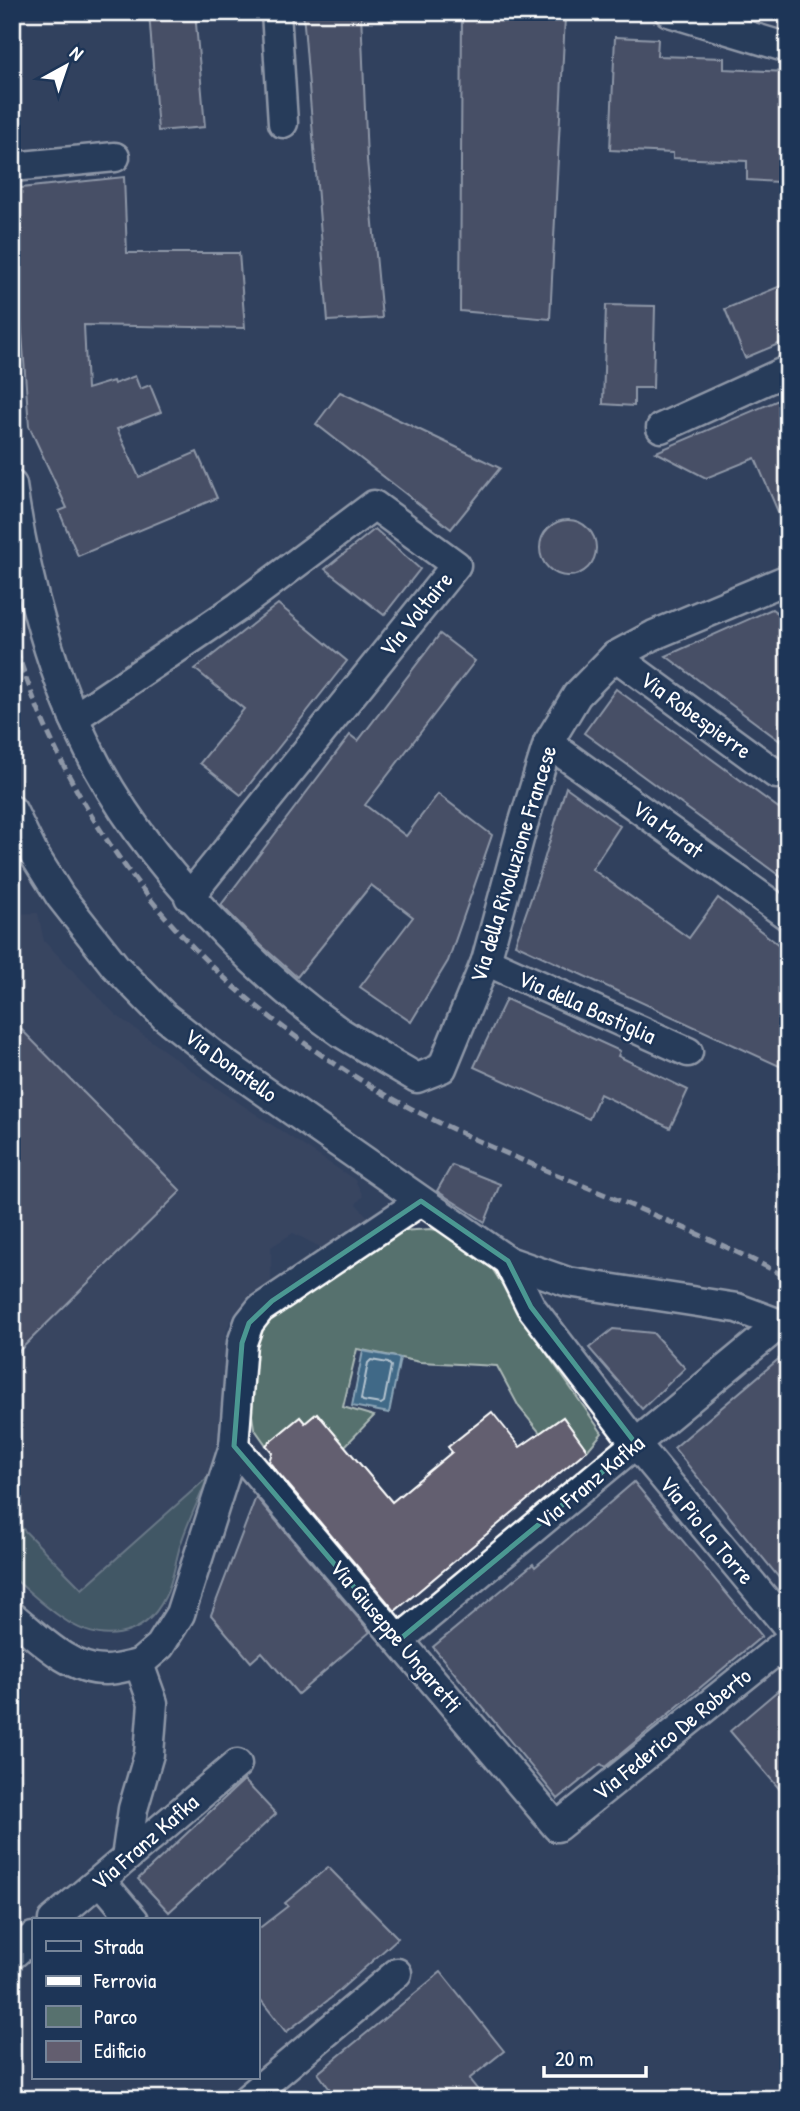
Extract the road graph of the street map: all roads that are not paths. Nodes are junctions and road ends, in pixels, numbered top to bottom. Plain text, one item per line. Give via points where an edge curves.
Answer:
1 (276, 12) edge
2 (670, 12) edge
3 (749, 24) edge
4 (788, 48) edge
5 (283, 123) dead end
6 (115, 157) dead end
7 (12, 167) edge
8 (788, 370) edge
9 (661, 428) dead end
10 (12, 485) edge
11 (784, 585) edge
12 (615, 656) junction
13 (74, 718) junction
14 (548, 743) junction
15 (776, 774) dead end
16 (12, 810) edge
17 (189, 897) junction
18 (788, 916) edge
19 (486, 961) junction
20 (688, 1052) dead end
21 (421, 1201) junction
22 (508, 1261) junction
23 (784, 1325) edge
24 (636, 1444) junction
25 (234, 1446) junction
26 (12, 1616) edge
27 (788, 1627) edge
28 (399, 1640) junction
29 (788, 1641) edge
30 (139, 1664) junction
31 (237, 1764) dead end
32 (557, 1827) joint
33 (126, 1858) junction
34 (101, 1881) junction
35 (55, 1918) edge
36 (132, 1918) edge
37 (32, 1938) edge
38 (12, 1955) edge
39 (397, 1973) dead end
40 (257, 2084) edge

1 - 5 street
2 - 3 street
3 - 4 street
6 - 7 street
8 - 9 street
10 - 13 street via 27,575
11 - 12 street, Via della Rivoluzione Francese via 654,635
12 - 14 street, Via della Rivoluzione Francese via 578,695
12 - 15 street, Via Robespierre
13 - 17 street via 99,769 155,855
13 - 17 street, Via Voltaire via 238,607 374,505 456,565
14 - 18 street, Via Marat
14 - 19 street, Via della Rivoluzione Francese
16 - 21 street, Via Donatello via 60,896 116,966 164,1016
17 - 19 street, Via della Rivoluzione Francese via 256,964 339,1031 417,1078 442,1068
19 - 20 street, Via della Bastiglia
21 - 22 street, Via Donatello
21 - 25 street via 272,1301 249,1323 242,1343
22 - 23 street via 568,1282 737,1308
22 - 24 street, Via Pio La Torre via 531,1307
23 - 24 street, Via Franz Kafka
24 - 27 street, Via Pio La Torre
24 - 28 street, Via Franz Kafka
25 - 28 street, Via Giuseppe Ungaretti
25 - 30 street via 180,1614 160,1646
26 - 30 street via 54,1651 83,1666 104,1670
28 - 32 street, Via Giuseppe Ungaretti
29 - 32 street, Via Federico De Roberto
30 - 33 street via 153,1703 149,1754 133,1809
31 - 33 street, Via Franz Kafka
33 - 34 street, Via Franz Kafka
34 - 35 street, Via Franz Kafka
34 - 36 street
37 - 38 street
39 - 40 street

